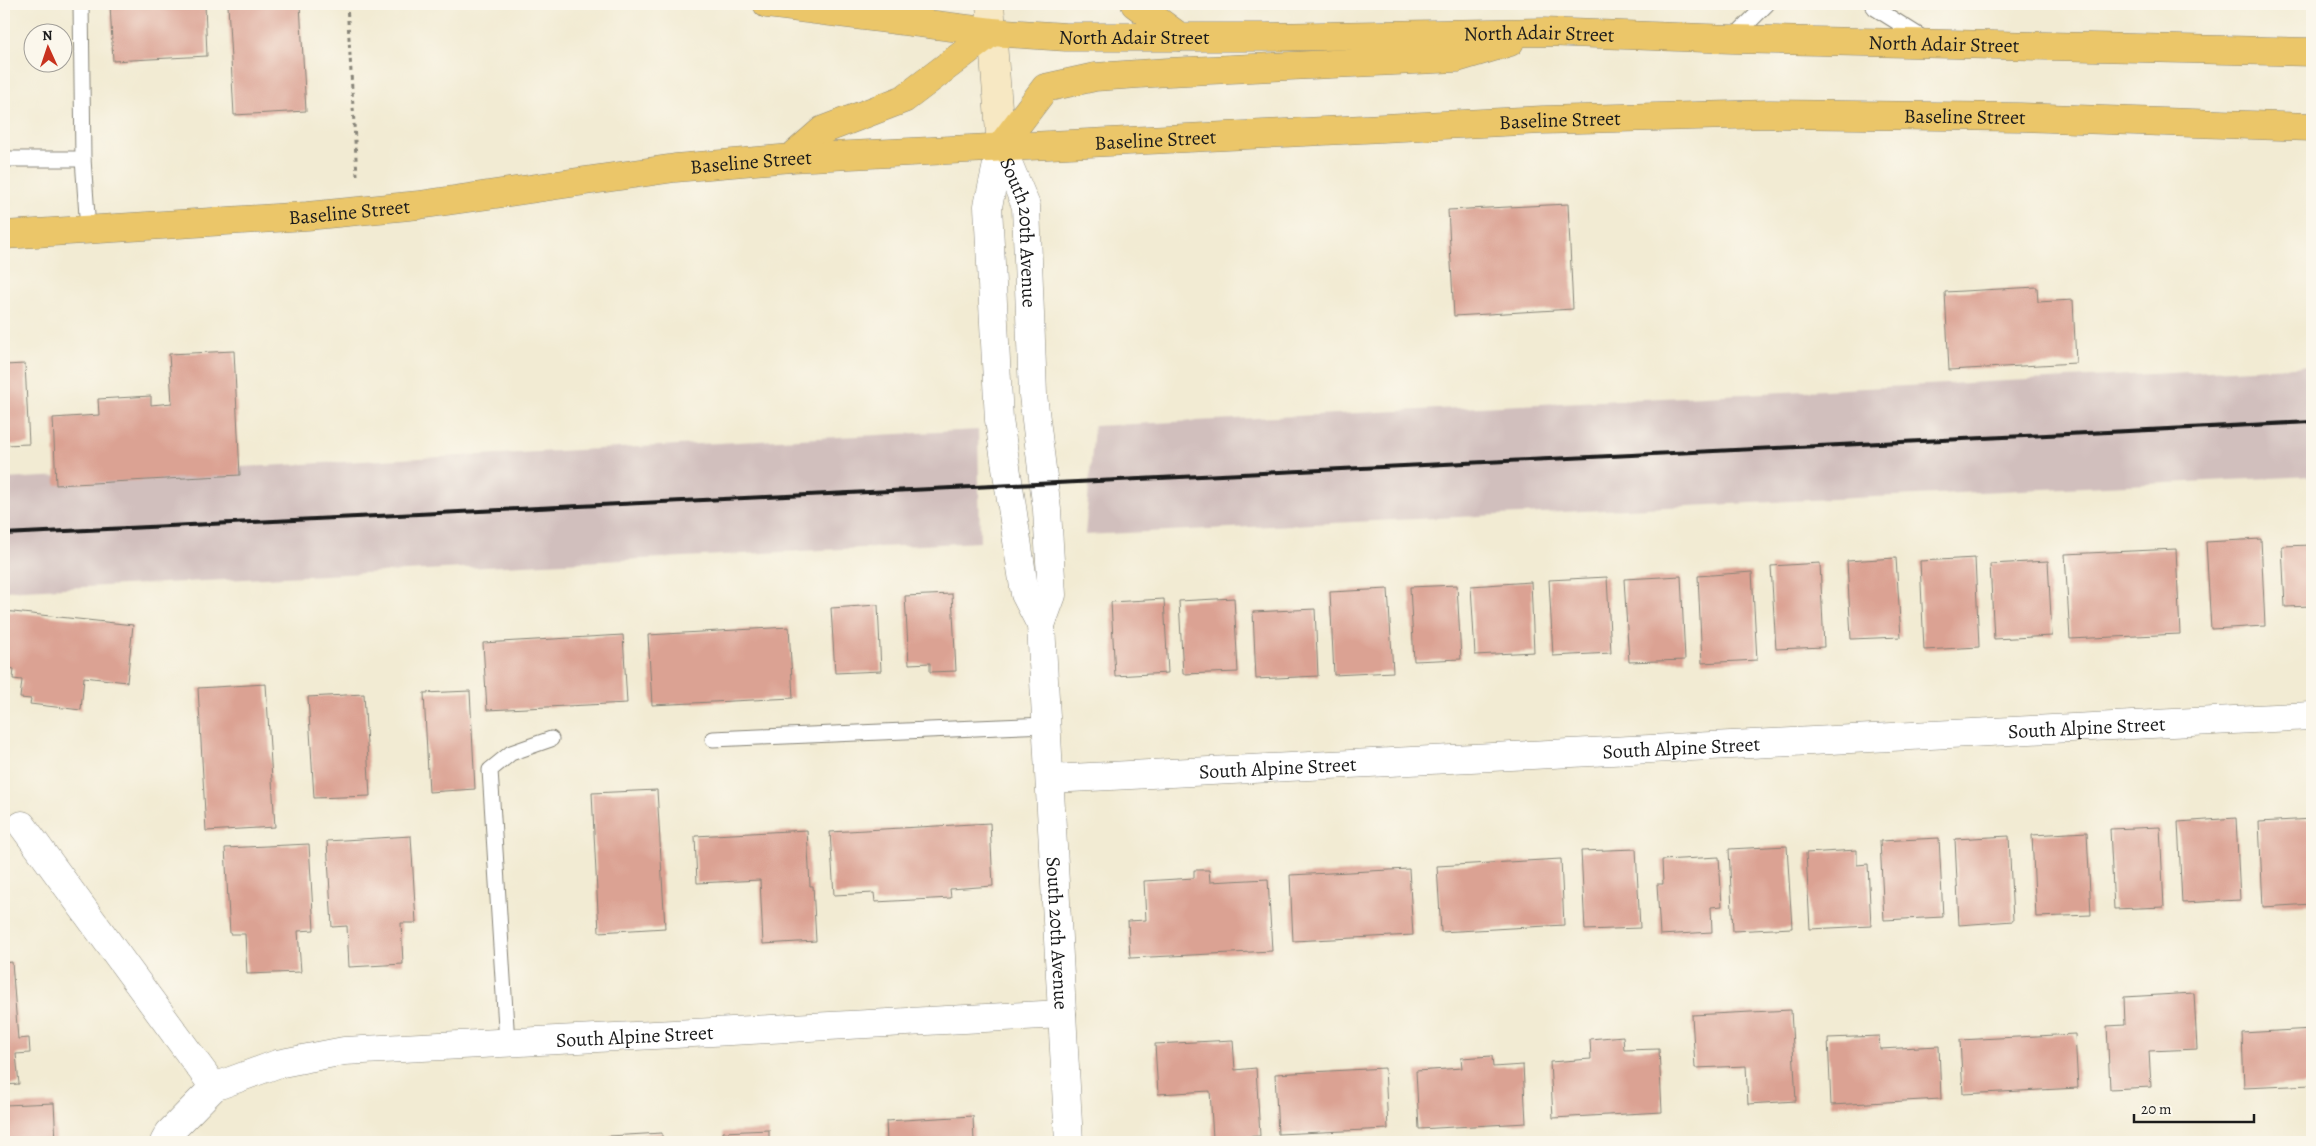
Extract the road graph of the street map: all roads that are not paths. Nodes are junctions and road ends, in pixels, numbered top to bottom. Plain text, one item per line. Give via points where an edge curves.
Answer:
1 (81, 4) edge
2 (768, 4) edge
3 (990, 4) edge
4 (1135, 4) edge
5 (1767, 4) edge
6 (1872, 4) edge
7 (992, 32) junction
8 (1542, 32) junction
9 (1180, 37) junction
10 (1732, 39) junction
11 (1929, 42) junction
12 (2312, 52) edge
13 (2312, 127) edge
14 (1000, 146) junction
15 (791, 158) junction
16 (4, 159) edge
17 (83, 159) junction
18 (88, 230) junction
19 (4, 236) edge
20 (1041, 625) junction
21 (2312, 716) edge
22 (1047, 724) junction
23 (551, 739) dead end
24 (713, 739) dead end
25 (1050, 779) junction
26 (22, 825) dead end
27 (1062, 1014) junction
28 (507, 1043) junction
29 (214, 1088) junction
30 (164, 1142) edge
31 (1069, 1142) edge

1 - 17 lane
2 - 7 highway, North Adair Street
3 - 7 main road
4 - 9 highway
5 - 10 lane
6 - 11 lane
7 - 9 highway, North Adair Street via 1066,37
7 - 14 main road
7 - 15 highway via 904,99 823,130
8 - 9 highway, North Adair Street
8 - 10 highway, North Adair Street
8 - 14 highway via 1457,58 1094,77 1045,88
10 - 11 highway, North Adair Street
11 - 12 highway, North Adair Street
13 - 14 highway, Baseline Street via 1812,114 1543,120
14 - 15 highway, Baseline Street
14 - 20 street, South 20th Avenue via 988,206 999,420 1025,594
14 - 20 street, South 20th Avenue via 1026,206 1033,395 1047,510 1052,595
15 - 18 highway, Baseline Street via 675,168 419,205 307,216
16 - 17 lane
17 - 18 lane
18 - 19 highway, Baseline Street
20 - 22 street, South 20th Avenue
21 - 25 street, South Alpine Street
22 - 24 lane
22 - 25 street, South 20th Avenue
23 - 28 lane via 511,753 490,770
25 - 27 street, South 20th Avenue
26 - 29 street
27 - 28 street, South Alpine Street
27 - 31 street, South 20th Avenue
28 - 29 street, South Alpine Street via 344,1051 277,1064
29 - 30 street via 168,1134

